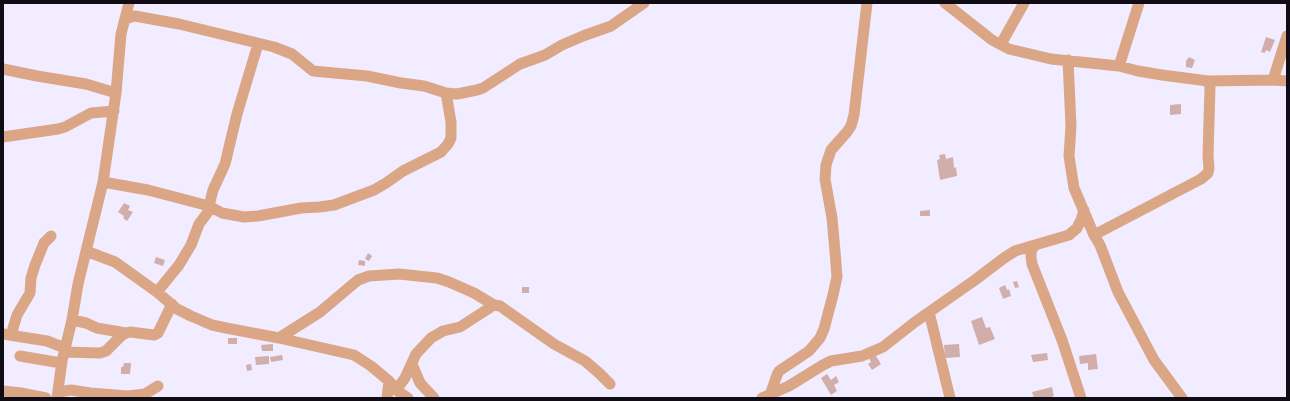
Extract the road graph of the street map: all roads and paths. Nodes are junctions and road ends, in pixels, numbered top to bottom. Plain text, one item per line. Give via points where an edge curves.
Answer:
1 (128, 3) edge
2 (644, 3) edge
3 (867, 3) edge
4 (945, 3) edge
5 (1024, 3) edge
6 (1139, 3) edge
7 (125, 19) junction
8 (1287, 36) edge
9 (258, 44) junction
10 (1001, 44) junction
11 (1068, 60) junction
12 (1119, 66) junction
13 (3, 69) edge
14 (1273, 80) junction
15 (1208, 81) junction
16 (1287, 81) edge
17 (116, 93) junction
18 (446, 93) junction
19 (114, 111) junction
20 (3, 137) edge
21 (103, 182) junction
22 (210, 207) junction
23 (1084, 210) junction
24 (1094, 235) junction
25 (50, 236) dead end
26 (1035, 245) junction
27 (86, 251) junction
28 (157, 292) junction
29 (172, 304) junction
30 (494, 305) junction
31 (928, 312) junction
32 (72, 320) junction
33 (126, 333) junction
34 (7, 335) edge
35 (279, 338) junction
36 (65, 350) junction
37 (20, 356) dead end
38 (61, 363) junction
39 (412, 364) junction
40 (610, 384) dead end
41 (393, 385) junction
42 (158, 386) dead end
43 (3, 391) edge
44 (58, 395) edge
45 (1178, 395) edge
46 (766, 396) edge
47 (46, 398) edge
48 (387, 398) edge
49 (408, 398) edge
50 (434, 398) edge
51 (950, 398) edge
52 (1081, 398) edge

1 - 7 street
2 - 18 street via 611,26 520,64 483,88
3 - 46 street via 854,115 851,126 831,150 826,165 825,179 833,224 837,277 834,295 820,338 809,351 779,371
4 - 10 street
5 - 10 street
6 - 12 street
7 - 9 street via 135,16 179,24
7 - 17 street via 121,34
8 - 14 street
9 - 18 street via 292,54 313,71 367,76 401,84 424,86
9 - 22 street via 225,164 213,190
10 - 11 street via 1009,49 1051,60
11 - 12 street
11 - 23 street via 1071,126 1069,156 1074,188
12 - 15 street
13 - 17 street via 86,84
14 - 15 street
14 - 16 street
15 - 24 street via 1208,173 1201,180
17 - 19 street
18 - 22 street via 451,122 451,138 448,144 441,152 403,171 374,190 334,205 258,216 230,215
19 - 20 street via 91,113 58,129
19 - 21 street
21 - 22 street via 148,190
21 - 27 street
22 - 28 street via 179,265
23 - 24 street
23 - 26 street via 1077,228 1069,235
24 - 45 street via 1133,322
25 - 34 street via 44,243 35,265 30,293
26 - 31 street via 1015,251
26 - 52 street via 1031,251 1032,264 1062,340
27 - 28 street via 115,262
27 - 32 street
28 - 29 street
29 - 33 street via 158,333
29 - 35 street via 177,309 212,325
30 - 35 street via 474,292 437,278 400,274 369,276 358,280 320,312
30 - 39 street via 460,327 443,331 431,338 416,354
30 - 40 street via 500,306 554,344 584,361
31 - 46 street via 875,351 831,361 789,386
31 - 51 street
32 - 33 street
32 - 36 street
33 - 36 street via 104,352 96,354
34 - 36 street via 47,341
35 - 41 street via 354,355
36 - 38 street
37 - 38 street
38 - 44 street
39 - 41 street via 405,378
39 - 50 street via 420,383
41 - 48 street
41 - 49 street
42 - 44 street via 145,394 128,396 71,390
43 - 47 street

